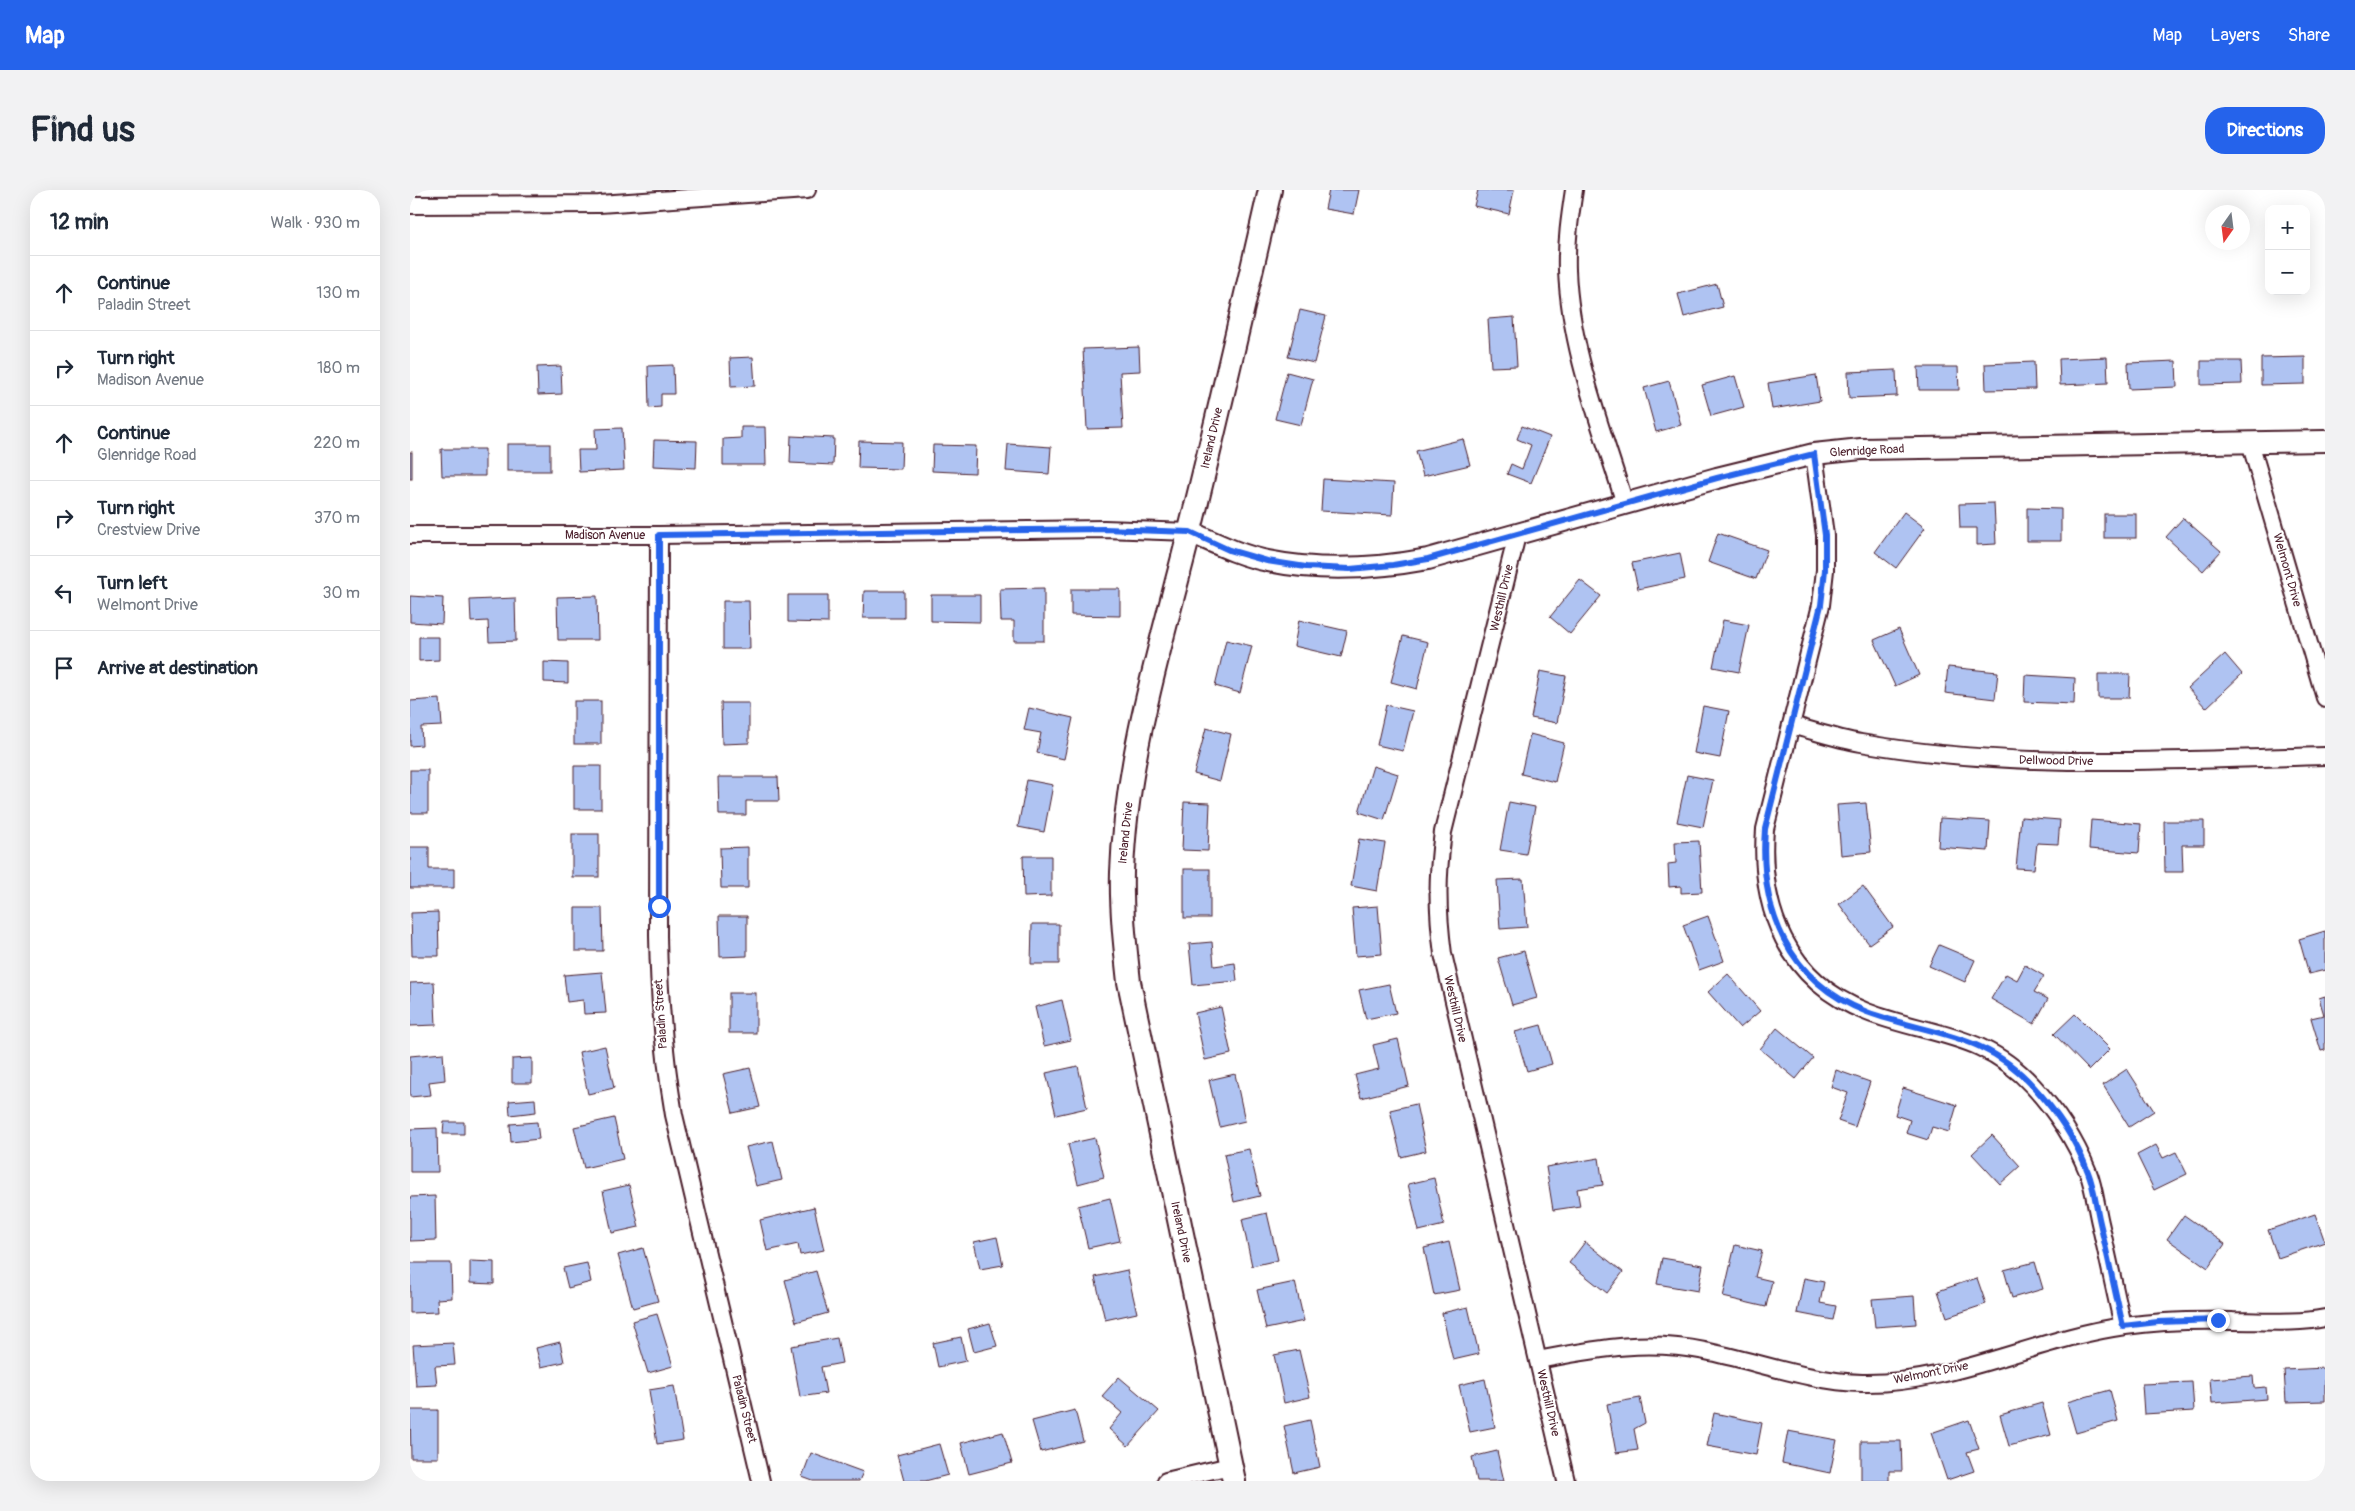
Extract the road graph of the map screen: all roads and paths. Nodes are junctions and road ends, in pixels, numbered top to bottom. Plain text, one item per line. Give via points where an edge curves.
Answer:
1 (807, 190) edge
2 (1270, 190) edge
3 (1574, 190) edge
4 (600, 197) edge
5 (410, 205) edge
6 (2325, 441) edge
7 (2250, 442) junction
8 (1814, 454) junction
9 (1625, 504) junction
10 (1190, 532) junction
11 (410, 535) edge
12 (659, 535) junction
13 (1517, 535) junction
14 (2325, 698) edge
15 (1791, 725) junction
16 (2325, 756) edge
17 (2325, 1318) edge
18 (2123, 1326) junction
19 (1538, 1360) junction
20 (1232, 1474) edge
21 (761, 1481) edge
22 (1166, 1481) edge
23 (1566, 1481) edge

1 - 4 street
2 - 10 main road, Ireland Drive
3 - 9 street via 1567,269 1576,343
4 - 5 street
6 - 7 street, Glenridge Road
7 - 8 street, Glenridge Road via 1861,449
7 - 14 street, Welmont Drive
8 - 9 street, Glenridge Road
8 - 15 street via 1825,535 1825,570 1821,605
9 - 13 street, Glenridge Road
10 - 12 street, Madison Avenue via 1104,529
10 - 13 street, Glenridge Road via 1229,550 1267,561 1350,569 1428,559
10 - 20 main road, Ireland Drive via 1160,643 1139,742 1126,820 1122,872 1123,925 1129,982
11 - 12 street, Madison Avenue
12 - 21 street, Paladin Street via 658,936 659,1002 665,1063 674,1116
13 - 19 street, Westhill Drive via 1442,832 1437,875 1443,954
15 - 16 street, Dellwood Drive via 1858,743 2002,760 2076,762
15 - 18 street via 1765,829 1763,860 1767,894 1776,924 1788,947 1807,972 1848,1003 1868,1012 1964,1039 2000,1058 2032,1084 2058,1115 2088,1173
17 - 18 street, Welmont Drive via 2305,1322 2218,1320
18 - 19 street, Welmont Drive via 1937,1374 1863,1383 1837,1381 1704,1351 1641,1345 1610,1346
19 - 23 street, Westhill Drive
20 - 22 street

